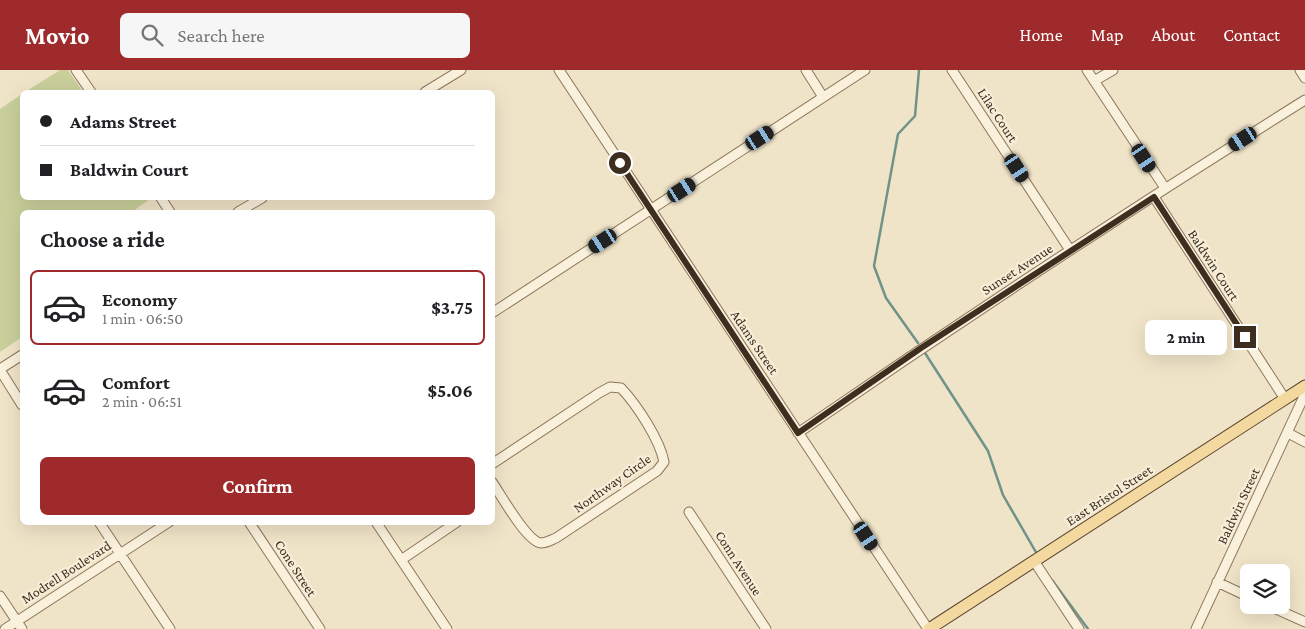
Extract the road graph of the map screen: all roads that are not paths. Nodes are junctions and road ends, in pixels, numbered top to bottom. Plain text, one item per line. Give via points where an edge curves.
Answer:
1 (76, 70) edge
2 (460, 70) edge
3 (559, 70) edge
4 (806, 70) edge
5 (865, 70) edge
6 (952, 70) edge
7 (1087, 70) edge
8 (1113, 70) edge
9 (1300, 70) edge
10 (1305, 78) edge
11 (1094, 81) junction
12 (90, 90) edge
13 (428, 90) edge
14 (823, 97) junction
15 (1305, 100) edge
16 (1164, 188) junction
17 (1154, 197) junction
18 (259, 200) edge
19 (241, 210) edge
20 (651, 210) junction
21 (1070, 250) junction
22 (495, 311) edge
23 (20, 355) edge
24 (0, 370) edge
25 (1305, 386) edge
26 (1305, 394) edge
27 (1285, 399) junction
28 (20, 402) edge
29 (798, 433) junction
30 (1288, 433) junction
31 (1305, 442) edge
32 (495, 462) edge
33 (495, 486) edge
34 (501, 494) junction
35 (495, 498) edge
36 (689, 512) dead end
37 (102, 525) edge
38 (164, 525) edge
39 (252, 525) edge
40 (378, 525) edge
41 (454, 525) edge
42 (120, 554) junction
43 (401, 560) junction
44 (1034, 561) junction
45 (1217, 582) junction
46 (1240, 593) edge
47 (0, 596) edge
48 (1287, 614) edge
49 (1305, 622) edge
50 (19, 625) edge
51 (4, 629) edge
52 (170, 629) edge
53 (320, 629) edge
54 (447, 629) edge
55 (766, 629) edge
56 (928, 629) edge
57 (1080, 629) edge
58 (1196, 629) edge

1 - 12 street
2 - 13 street
3 - 20 street, Adams Street
4 - 14 street
5 - 14 street
6 - 21 street, Lilac Court
7 - 11 street
8 - 11 street
9 - 10 street
11 - 16 street
14 - 20 street
15 - 16 street, Sunset Avenue
16 - 17 street, Sunset Avenue
17 - 21 street, Sunset Avenue
17 - 27 street, Baldwin Court
18 - 19 street
20 - 22 street
20 - 29 street, Adams Street
21 - 29 street, Sunset Avenue
23 - 24 street
24 - 28 street
25 - 27 main road, East Bristol Street
26 - 30 street, Baldwin Street
27 - 44 main road, East Bristol Street
29 - 56 street, Adams Street
30 - 31 street
30 - 45 street, Baldwin Street
32 - 34 street, Northway Circle via 610,387 621,388 627,395 656,438 663,456 664,462 658,470 547,542 533,540
33 - 34 street, Northway Circle
34 - 35 street
36 - 55 street, Conn Avenue
37 - 42 street
38 - 42 street, Modrell Boulevard
39 - 53 street, Cone Street
40 - 43 street
41 - 43 street
42 - 50 street, Modrell Boulevard
42 - 52 street
43 - 54 street
44 - 56 main road, East Bristol Street
44 - 57 street
45 - 46 street
45 - 58 street, Baldwin Street
47 - 50 street
48 - 49 street
50 - 51 street, Modrell Boulevard

